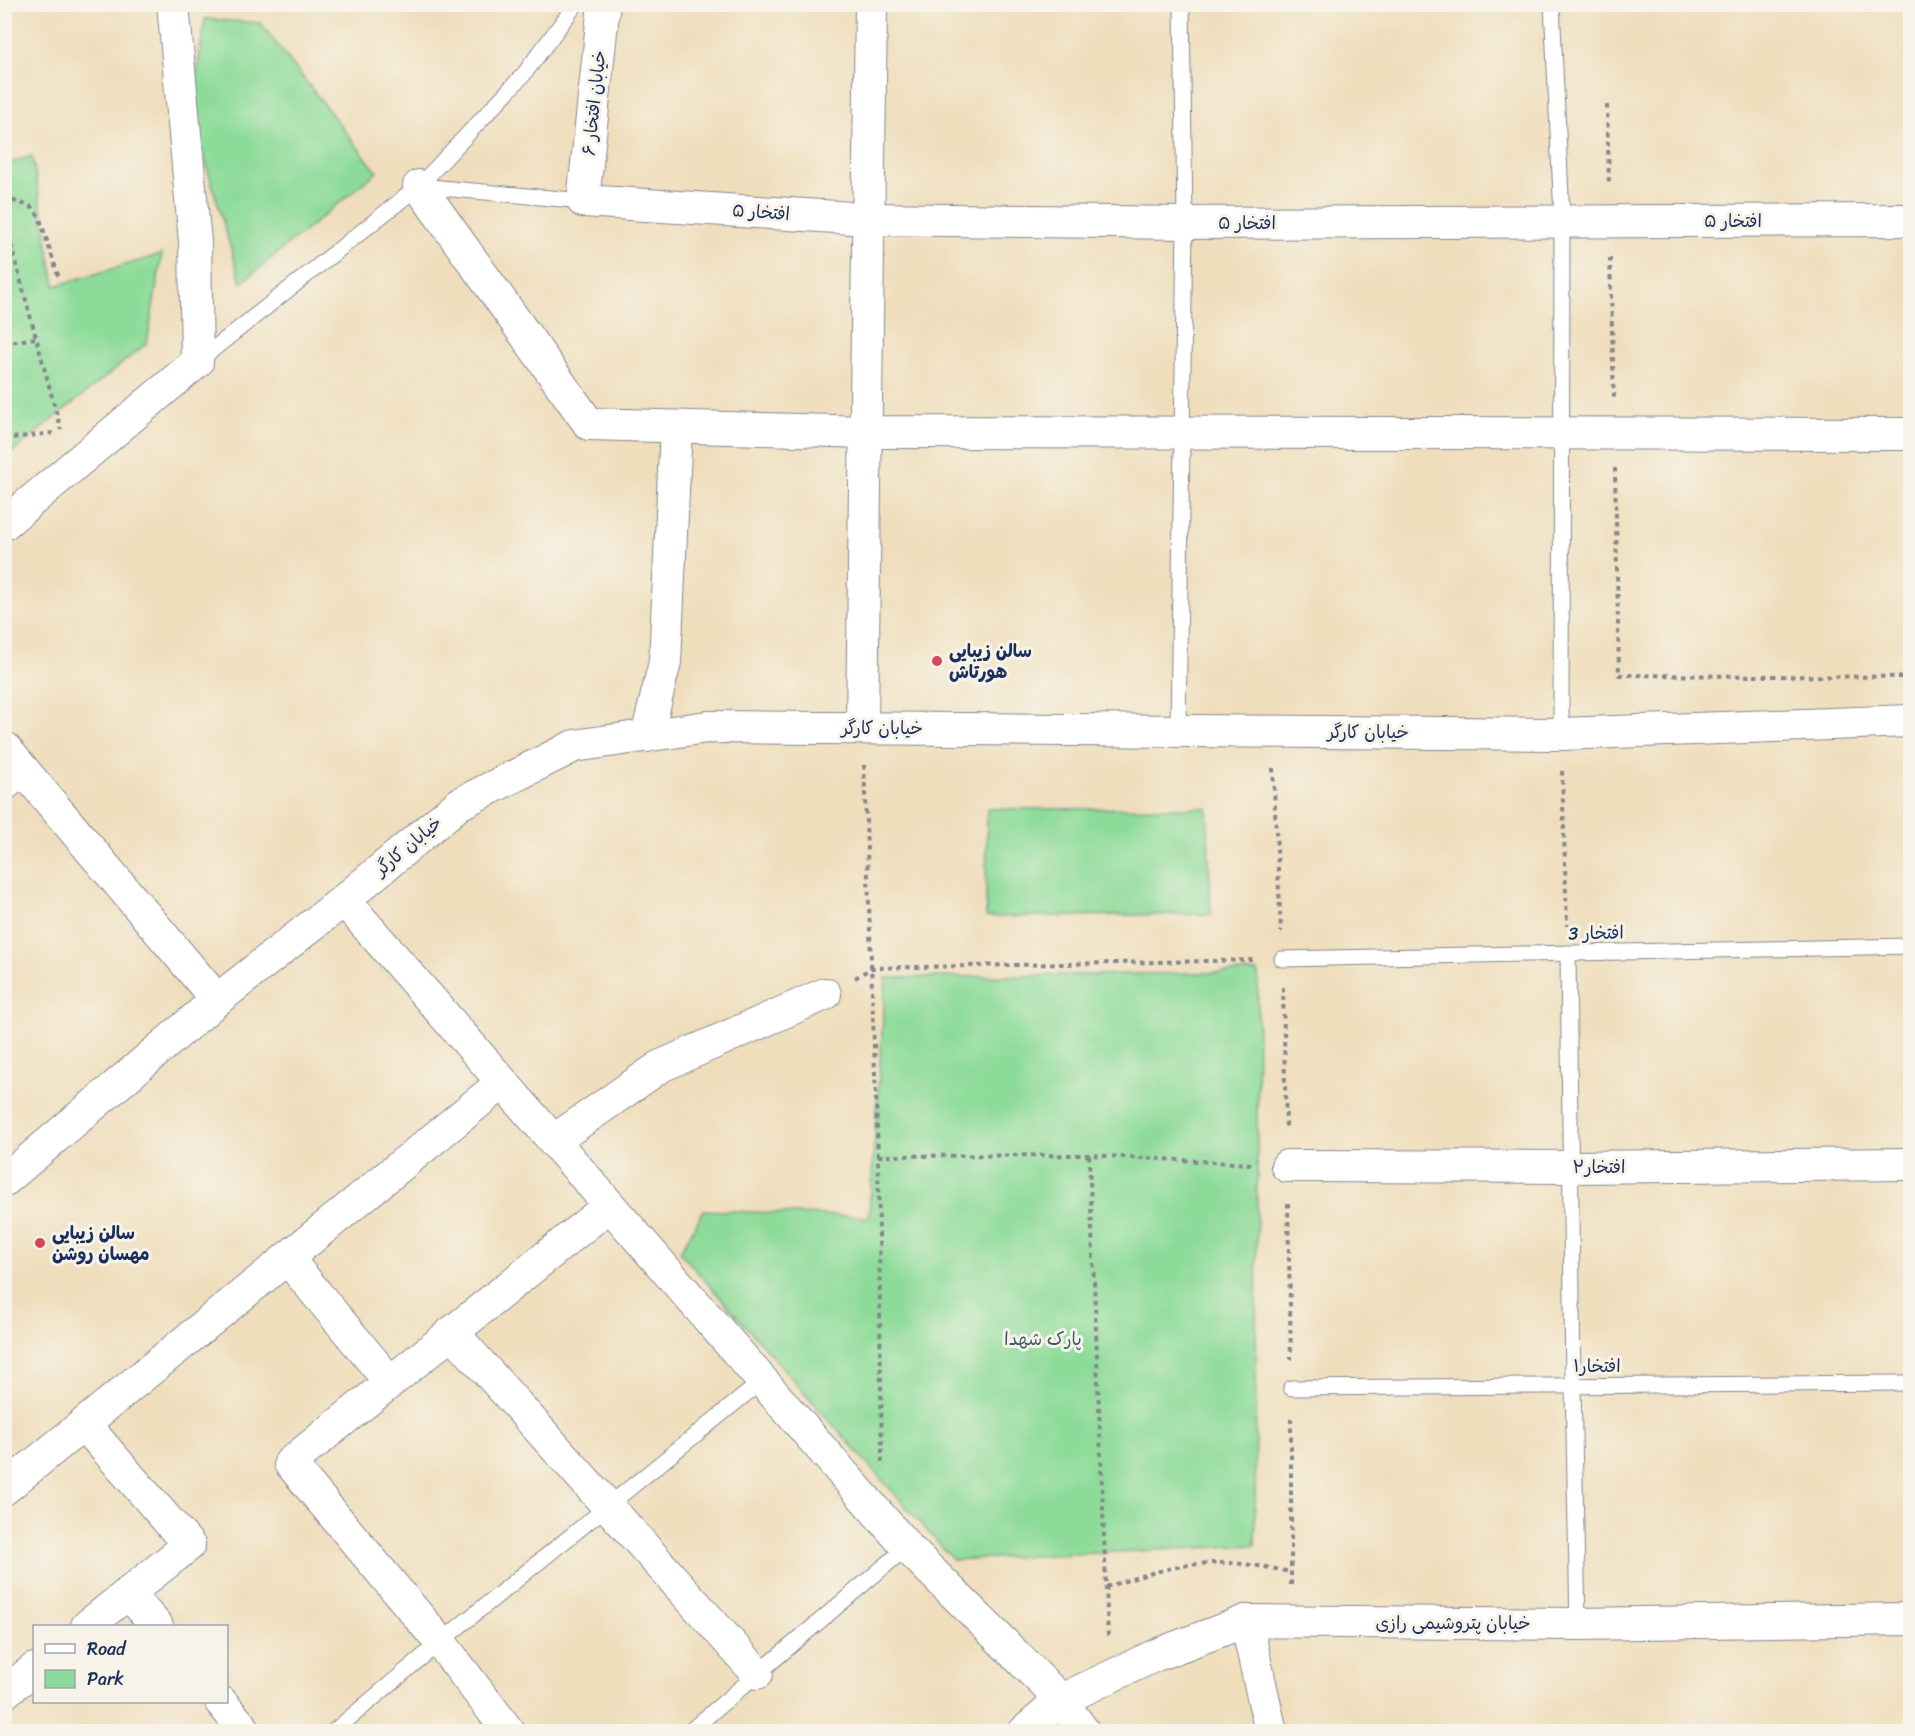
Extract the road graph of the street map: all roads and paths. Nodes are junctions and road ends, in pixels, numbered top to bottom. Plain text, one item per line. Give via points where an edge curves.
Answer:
1 (173, 4) edge
2 (576, 4) edge
3 (604, 4) edge
4 (871, 4) edge
5 (1182, 4) edge
6 (1552, 4) edge
7 (1607, 105) dead end
8 (419, 186) junction
9 (4, 198) edge
10 (584, 201) junction
11 (4, 219) edge
12 (868, 219) junction
13 (1911, 220) edge
14 (1610, 221) junction
15 (1562, 222) junction
16 (1185, 223) junction
17 (10, 239) junction
18 (4, 241) edge
19 (59, 278) dead end
20 (36, 338) junction
21 (4, 343) edge
22 (198, 362) junction
23 (676, 428) junction
24 (866, 432) junction
25 (1562, 433) junction
26 (1182, 434) junction
27 (1614, 434) junction
28 (1911, 434) edge
29 (4, 439) edge
30 (4, 524) edge
31 (1911, 677) edge
32 (1911, 721) edge
33 (862, 728) junction
34 (1178, 730) junction
35 (1561, 734) junction
36 (647, 736) junction
37 (4, 747) edge
38 (28, 776) junction
39 (4, 796) edge
40 (344, 900) junction
41 (1911, 946) edge
42 (1568, 954) junction
43 (1282, 959) joint
44 (871, 968) junction
45 (825, 994) joint
46 (217, 1000) junction
47 (502, 1083) junction
48 (553, 1141) junction
49 (1089, 1155) junction
50 (878, 1156) junction
51 (1911, 1164) edge
52 (1287, 1166) joint
53 (1570, 1167) junction
54 (4, 1181) edge
55 (609, 1206) junction
56 (287, 1258) junction
57 (452, 1332) junction
58 (762, 1381) junction
59 (390, 1382) junction
60 (1903, 1383) dead end
61 (1573, 1386) junction
62 (1291, 1388) dead end
63 (84, 1424) junction
64 (4, 1489) edge
65 (608, 1507) junction
66 (883, 1520) junction
67 (907, 1547) junction
68 (1291, 1572) dead end
69 (1106, 1587) junction
70 (128, 1593) junction
71 (1911, 1619) edge
72 (1246, 1621) junction
73 (1578, 1624) junction
74 (88, 1625) edge
75 (156, 1625) edge
76 (440, 1642) junction
77 (33, 1670) edge
78 (757, 1673) junction
79 (1110, 1677) junction
80 (4, 1693) edge
81 (1061, 1700) junction
82 (222, 1703) edge
83 (246, 1731) edge
84 (333, 1731) edge
85 (509, 1731) edge
86 (688, 1731) edge
87 (1024, 1731) edge
88 (1084, 1731) edge
89 (1271, 1731) edge

1 - 22 street via 195,242
2 - 8 lane via 524,74
3 - 10 street, خیابان افتخار ۶
4 - 12 street
5 - 16 lane
6 - 15 lane
7 - 14 path
8 - 10 lane
8 - 22 lane
8 - 23 street via 589,424
9 - 19 path via 30,206 39,216
10 - 12 street, افتخار ۵
11 - 17 path
12 - 16 street, افتخار ۵
12 - 24 street
13 - 14 street, افتخار ۵
14 - 15 street, افتخار ۵
14 - 27 path
15 - 16 street, افتخار ۵
15 - 25 lane
16 - 26 lane
17 - 18 path
17 - 20 path
20 - 21 path
20 - 29 path via 62,433
22 - 30 street
23 - 24 street
23 - 36 street via 665,662
24 - 26 street
24 - 33 street
25 - 26 street
25 - 27 street
25 - 35 lane
26 - 34 lane
27 - 28 street
27 - 31 path via 1619,675
32 - 35 street, خیابان کارگر
33 - 34 street, خیابان کارگر
33 - 36 street, خیابان کارگر via 707,727
33 - 44 path
34 - 35 street, خیابان کارگر
35 - 42 path
36 - 40 street, خیابان کارگر via 574,746 459,804
37 - 38 street
38 - 39 lane
38 - 46 street
40 - 46 street, خیابان کارگر
40 - 47 street
41 - 42 lane, افتخار 3
42 - 43 lane, افتخار 3
42 - 53 lane
43 - 44 path
44 - 45 path
44 - 50 path
45 - 48 street via 661,1066
46 - 54 street, خیابان کارگر
47 - 48 street
47 - 56 street
48 - 55 street
49 - 50 path
49 - 52 path
49 - 69 path
50 - 66 path
51 - 53 street, افتخار۲
52 - 53 street, افتخار۲
53 - 61 lane
55 - 57 street
55 - 58 street
56 - 59 street
56 - 63 street
57 - 59 street
57 - 65 street
58 - 65 lane
58 - 66 street
59 - 76 street via 290,1463
60 - 61 lane, افتخار۱
61 - 62 lane, افتخار۱
61 - 73 lane
63 - 64 street
63 - 70 street via 189,1545
65 - 76 lane
65 - 78 street
66 - 67 street
67 - 78 lane
67 - 81 street
68 - 69 path via 1215,1563 1168,1569
69 - 79 path
70 - 74 street
70 - 75 street
71 - 73 street, خیابان پتروشیمی رازی
72 - 73 street, خیابان پتروشیمی رازی
72 - 79 street, خیابان پتروشیمی رازی
72 - 89 street
76 - 84 lane
76 - 85 street
77 - 80 street
78 - 86 lane
79 - 81 street, خیابان پتروشیمی رازی
81 - 87 street, خیابان پتروشیمی رازی
81 - 88 street
82 - 83 street

